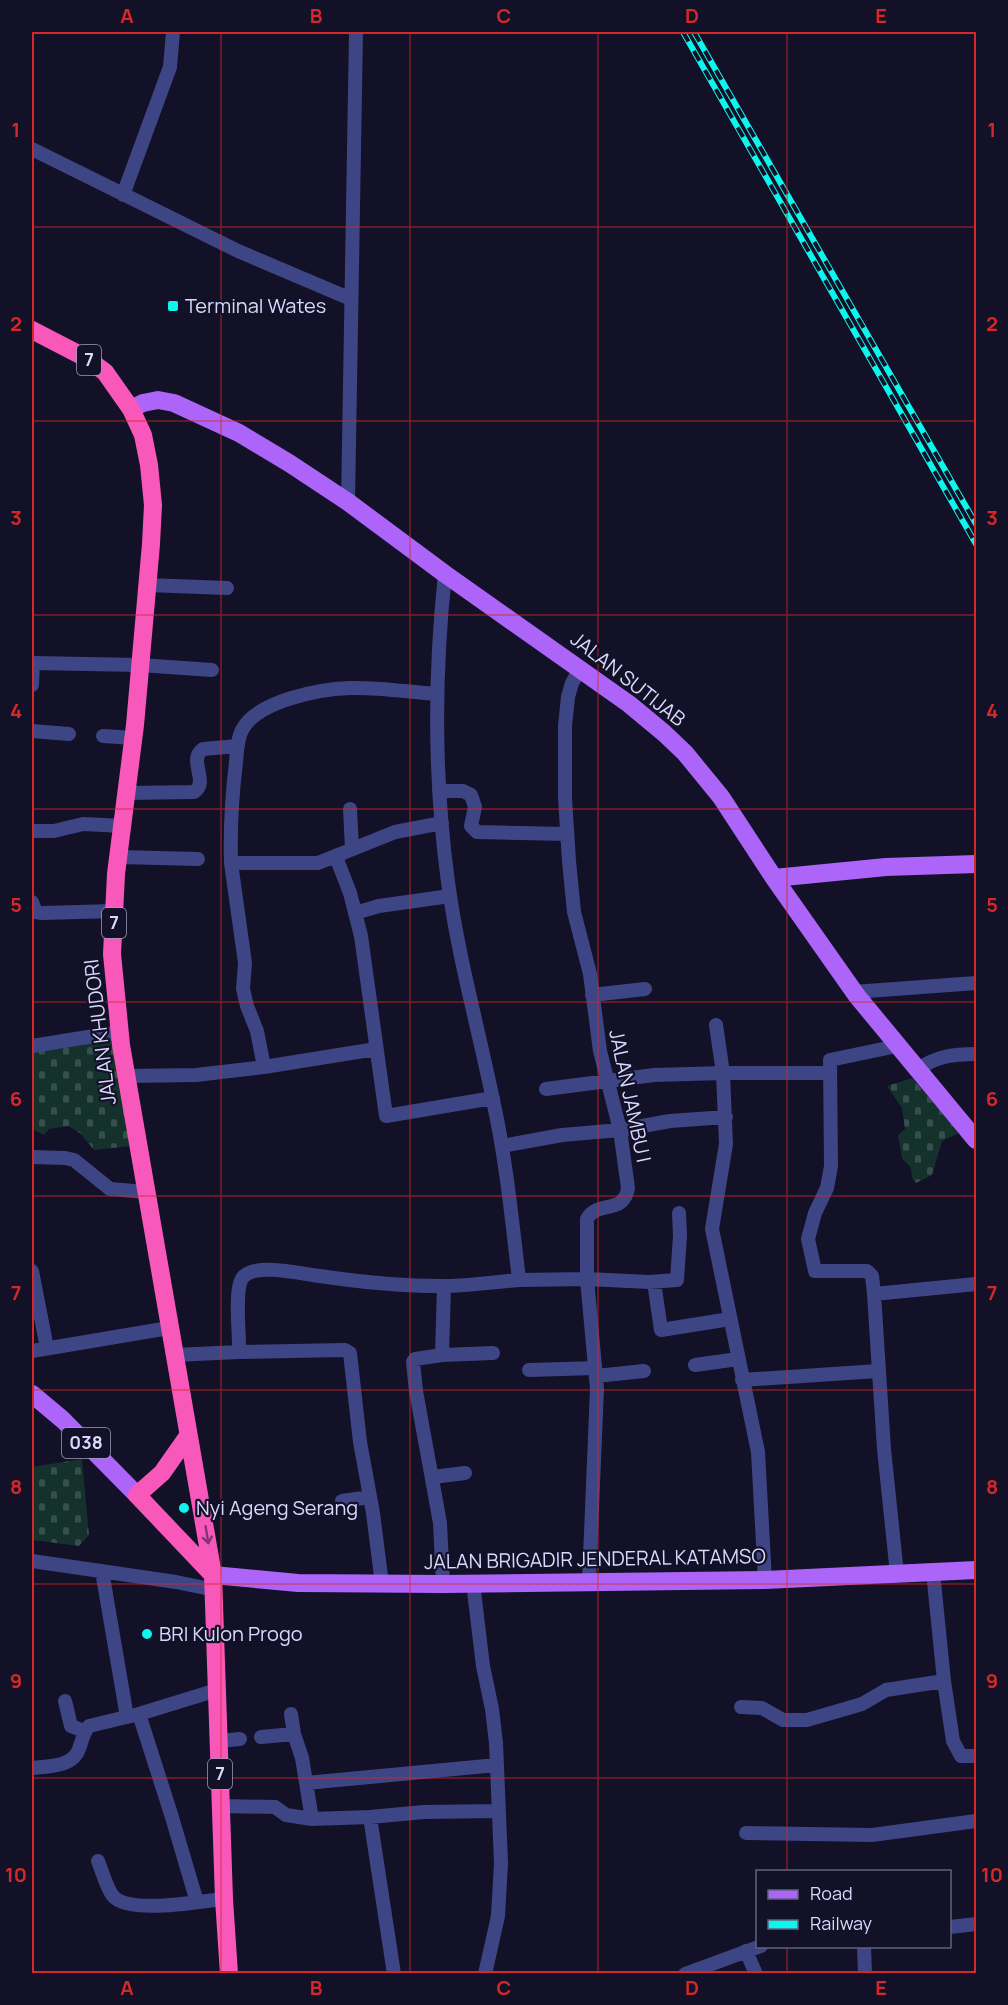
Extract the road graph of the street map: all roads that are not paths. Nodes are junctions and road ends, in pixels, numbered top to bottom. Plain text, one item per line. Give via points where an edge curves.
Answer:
1 (357, 32) edge
2 (173, 34) edge
3 (32, 149) edge
4 (123, 195) junction
5 (351, 299) junction
6 (32, 330) edge
7 (131, 409) junction
8 (348, 502) junction
9 (445, 574) junction
10 (147, 585) junction
11 (227, 588) dead end
12 (32, 663) edge
13 (140, 665) junction
14 (580, 669) junction
15 (212, 670) dead end
16 (32, 685) edge
17 (437, 694) junction
18 (32, 731) edge
19 (69, 734) dead end
20 (103, 736) dead end
21 (134, 738) junction
22 (238, 746) junction
23 (439, 791) junction
24 (127, 793) junction
25 (350, 809) dead end
26 (442, 823) junction
27 (123, 826) junction
28 (32, 831) edge
29 (567, 834) junction
30 (352, 849) junction
31 (119, 857) junction
32 (336, 857) junction
33 (198, 860) dead end
34 (231, 862) junction
35 (976, 864) edge
36 (774, 878) junction
37 (450, 896) junction
38 (33, 908) edge
39 (114, 911) junction
40 (355, 913) junction
41 (976, 983) edge
42 (645, 989) dead end
43 (854, 992) junction
44 (592, 995) junction
45 (716, 1025) dead end
46 (119, 1032) junction
47 (32, 1046) edge
48 (897, 1046) junction
49 (376, 1049) junction
50 (976, 1054) edge
51 (264, 1067) junction
52 (917, 1070) junction
53 (723, 1073) junction
54 (830, 1073) junction
55 (126, 1076) junction
56 (607, 1082) junction
57 (546, 1089) dead end
58 (493, 1098) junction
59 (726, 1117) junction
60 (620, 1130) junction
61 (976, 1140) edge
62 (502, 1146) junction
63 (32, 1157) edge
64 (146, 1192) junction
65 (679, 1213) dead end
66 (32, 1271) edge
67 (587, 1279) junction
68 (519, 1280) junction
69 (654, 1282) junction
70 (976, 1284) edge
71 (444, 1286) junction
72 (874, 1294) junction
73 (730, 1319) junction
74 (169, 1328) junction
75 (47, 1348) junction
76 (32, 1351) edge
77 (239, 1352) junction
78 (493, 1353) dead end
79 (441, 1354) junction
80 (174, 1355) junction
81 (738, 1359) junction
82 (695, 1365) dead end
83 (528, 1370) dead end
84 (644, 1371) dead end
85 (878, 1371) junction
86 (596, 1372) junction
87 (742, 1380) junction
88 (32, 1394) edge
89 (188, 1436) junction
90 (465, 1473) dead end
91 (433, 1477) junction
92 (137, 1495) junction
93 (370, 1497) junction
94 (342, 1501) dead end
95 (32, 1561) edge
96 (976, 1570) edge
97 (102, 1571) junction
98 (933, 1572) junction
99 (897, 1574) junction
100 (765, 1580) junction
101 (589, 1581) junction
102 (214, 1582) junction
103 (473, 1582) junction
104 (382, 1584) junction
105 (443, 1584) junction
106 (944, 1681) junction
107 (217, 1690) junction
108 (65, 1701) dead end
109 (741, 1707) dead end
110 (291, 1714) dead end
111 (133, 1716) junction
112 (84, 1731) junction
113 (294, 1734) junction
114 (261, 1737) dead end
115 (240, 1739) dead end
116 (219, 1741) junction
117 (976, 1756) edge
118 (497, 1765) junction
119 (32, 1768) edge
120 (306, 1783) junction
121 (221, 1806) junction
122 (498, 1811) junction
123 (370, 1817) junction
124 (312, 1819) junction
125 (976, 1821) edge
126 (746, 1833) dead end
127 (98, 1861) dead end
128 (224, 1899) junction
129 (197, 1902) junction
130 (976, 1924) edge
131 (951, 1927) edge
132 (756, 1948) edge
133 (864, 1948) edge
134 (746, 1951) junction
135 (229, 1974) edge
136 (393, 1974) edge
137 (485, 1974) edge
138 (685, 1974) edge
139 (756, 1974) edge
140 (865, 1974) edge

1 - 5 street
2 - 4 street via 172,56
3 - 4 street
4 - 5 street
5 - 8 street
6 - 7 highway, 7 via 105,372
7 - 8 main road, JALAN SUTIJAB via 158,400 186,408 240,434
7 - 10 highway, JALAN KHUDORI / 7 via 143,435 152,495
8 - 9 main road, JALAN SUTIJAB
9 - 14 main road, JALAN SUTIJAB
9 - 17 street
10 - 11 street
10 - 13 highway, JALAN KHUDORI / 7
12 - 13 street
12 - 16 street
13 - 15 street
13 - 21 highway, JALAN KHUDORI / 7
14 - 29 street, JALAN JAMBU I via 568,697 565,726
14 - 36 main road, JALAN SUTIJAB via 629,704 686,753 722,797
17 - 22 street via 352,688 318,693 280,703 255,715 241,731
17 - 23 street
18 - 19 street
20 - 21 street
21 - 24 highway, JALAN KHUDORI / 7
22 - 24 street via 199,752 201,785 194,792
22 - 34 street
23 - 26 street
23 - 29 street via 471,795 475,807 471,825 477,832
24 - 27 highway, JALAN KHUDORI / 7
25 - 30 street
26 - 30 street via 395,832
26 - 37 street
27 - 28 street via 83,824
27 - 31 highway, JALAN KHUDORI / 7
29 - 44 street, JALAN JAMBU I via 574,912
30 - 32 street
31 - 33 street
31 - 39 highway, JALAN KHUDORI / 7
32 - 34 street via 318,863
32 - 40 street
34 - 51 street via 244,963 243,989
35 - 36 main road via 886,867
36 - 43 main road, JALAN SUTIJAB
37 - 40 street
37 - 58 street
38 - 39 street via 42,913
39 - 46 highway, JALAN KHUDORI / 7 via 112,954
40 - 49 street
41 - 43 street
42 - 44 street
43 - 48 main road, JALAN SUTIJAB
44 - 56 street, JALAN JAMBU I
45 - 53 street
46 - 47 street
46 - 55 highway, JALAN KHUDORI / 7
48 - 52 main road, JALAN SUTIJAB
48 - 54 street via 830,1060
49 - 51 street
49 - 58 street via 388,1117
50 - 52 street via 934,1059
51 - 55 street via 196,1075
52 - 61 main road, JALAN SUTIJAB
53 - 54 street
53 - 56 street via 654,1075
53 - 59 street
54 - 72 street via 831,1166 827,1188 811,1225 810,1250 816,1272 869,1272
55 - 64 highway, JALAN KHUDORI / 7
56 - 57 street
56 - 60 street, JALAN JAMBU I
58 - 62 street
59 - 60 street
59 - 73 street via 712,1229
60 - 62 street
60 - 67 street, JALAN JAMBU I via 627,1197 587,1219
62 - 68 street
63 - 64 street via 74,1160 110,1189
64 - 74 highway, JALAN KHUDORI / 7
65 - 69 street via 679,1278
66 - 75 street
67 - 68 street
67 - 69 street
67 - 86 street, JALAN JAMBU I
68 - 71 street
69 - 73 street via 661,1330
70 - 72 street
71 - 77 street via 375,1284 253,1271 240,1280
71 - 79 street
72 - 85 street
73 - 81 street
74 - 75 street
74 - 80 highway, JALAN KHUDORI / 7
75 - 76 street
77 - 80 street
77 - 93 street via 349,1352
78 - 79 street
79 - 91 street via 413,1362
80 - 89 highway, JALAN KHUDORI / 7
81 - 82 street
81 - 87 street
83 - 86 street
84 - 86 street
85 - 87 street
85 - 99 street
86 - 101 street, JALAN JAMBU I
87 - 100 street via 759,1463
88 - 92 main road, 038
89 - 92 highway via 162,1473
89 -> 102 highway, JALAN KHUDORI / 7
90 - 91 street
91 - 105 street
92 - 102 highway
93 - 94 street
93 - 104 street
95 - 97 street
96 - 98 main road, JALAN BRIGADIR JENDERAL KATAMSO
97 - 102 street
97 - 111 street
98 - 99 main road, JALAN BRIGADIR JENDERAL KATAMSO
98 - 106 street
99 - 100 main road, JALAN BRIGADIR JENDERAL KATAMSO
100 - 101 main road, JALAN BRIGADIR JENDERAL KATAMSO
101 - 103 main road, JALAN BRIGADIR JENDERAL KATAMSO
102 - 104 main road, JALAN BRIGADIR JENDERAL KATAMSO
102 - 107 highway, 7
103 - 105 main road, JALAN BRIGADIR JENDERAL KATAMSO
103 - 118 street
104 - 105 main road, JALAN BRIGADIR JENDERAL KATAMSO
106 - 109 street via 886,1690 862,1704 807,1720 783,1719 762,1708
106 - 117 street via 956,1748 961,1756
107 - 111 street
107 - 116 highway, 7
108 - 112 street via 71,1726
110 - 113 street
111 - 112 street via 89,1726
111 - 129 street via 171,1814
112 - 119 street via 73,1759
113 - 114 street
113 - 120 street
115 - 116 street
116 - 121 highway, 7
118 - 120 street
118 - 122 street
120 - 124 street
121 - 124 street via 275,1807 286,1815
121 - 128 highway, 7
122 - 123 street
122 - 137 street via 498,1916
123 - 124 street
123 - 136 street
125 - 126 street via 872,1835
127 - 129 street via 112,1894 119,1900 155,1906
128 - 129 street
128 - 135 highway, 7
130 - 131 street
132 - 134 street
133 - 140 street
134 - 138 street
134 - 139 street

